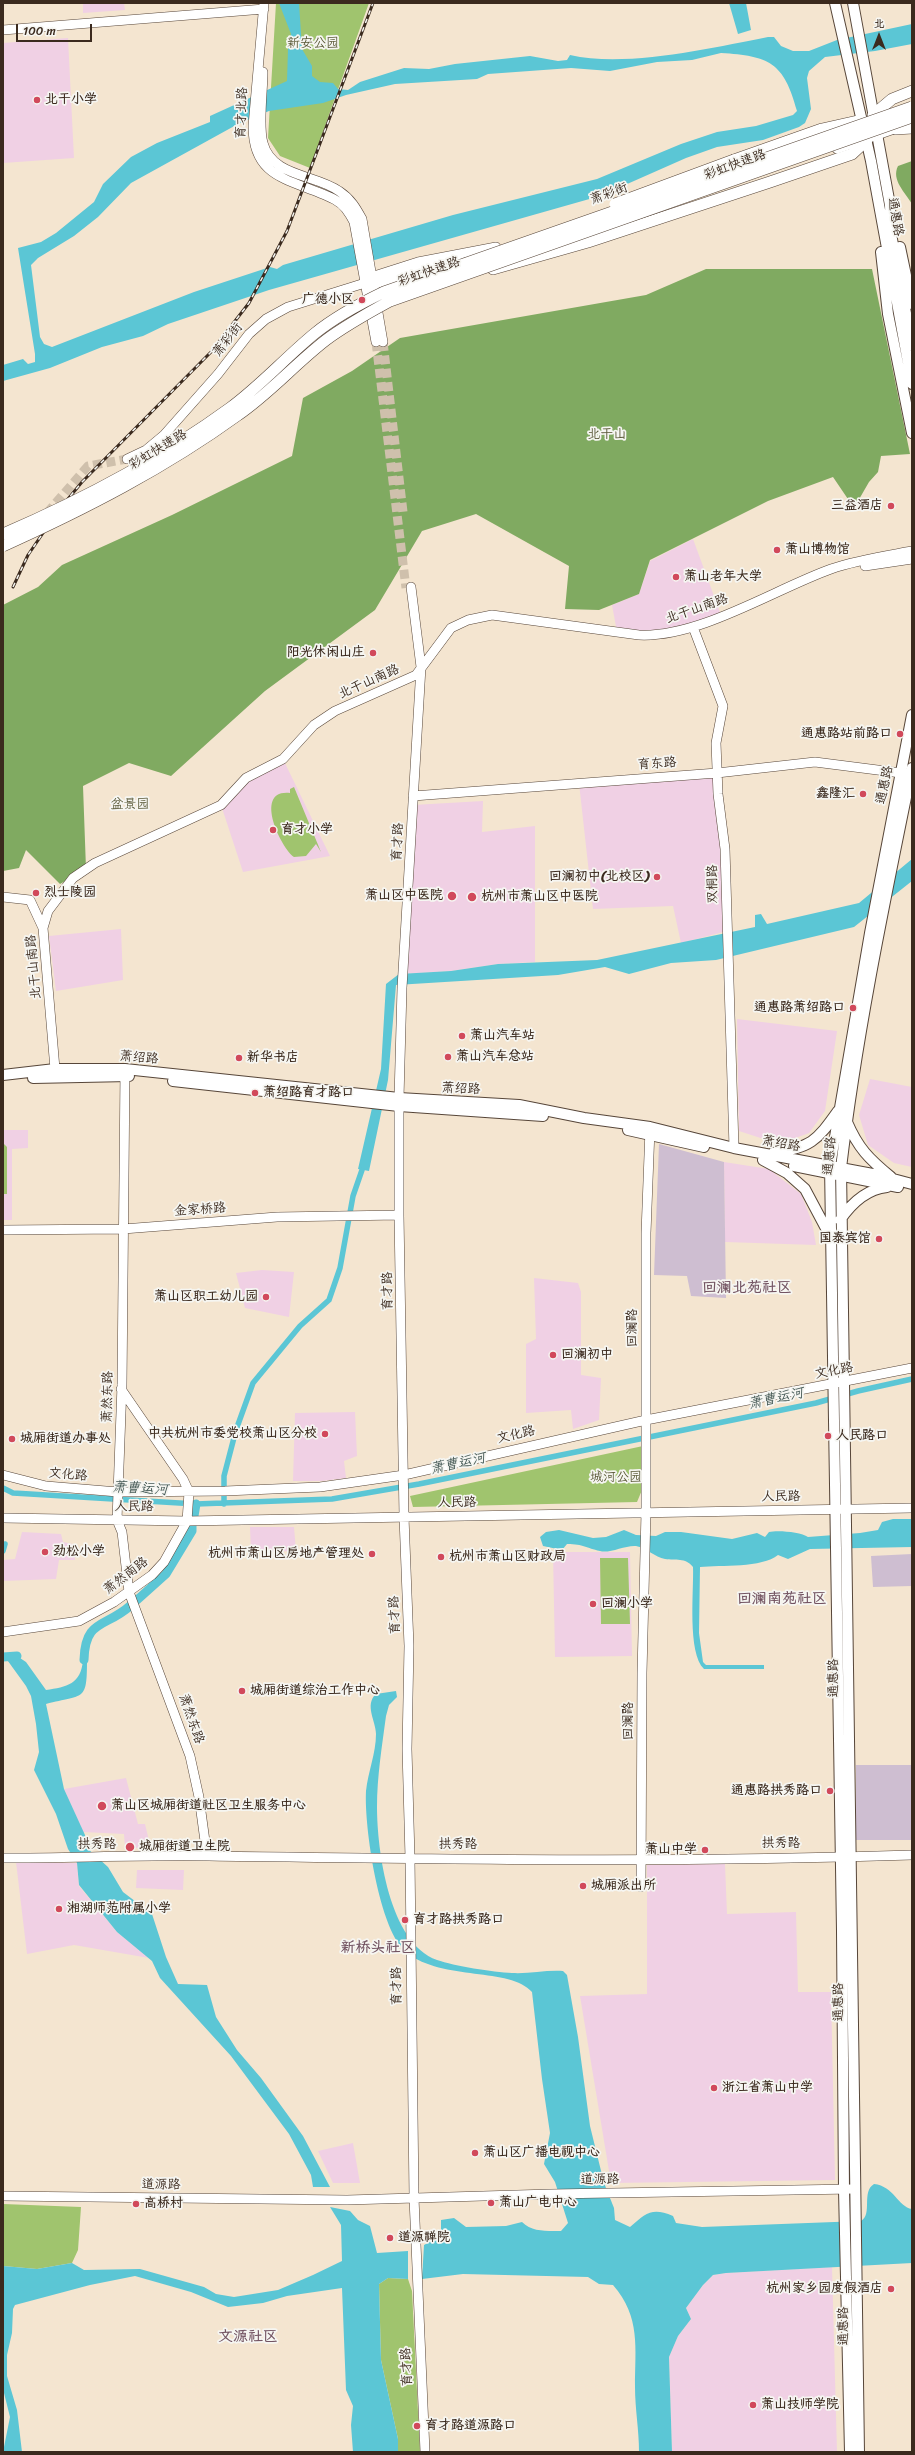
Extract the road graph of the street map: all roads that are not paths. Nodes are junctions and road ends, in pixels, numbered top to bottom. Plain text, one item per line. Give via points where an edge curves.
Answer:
1 (835, 3) edge
2 (841, 3) edge
3 (847, 3) edge
4 (853, 3) edge
5 (264, 6) edge
6 (3, 30) edge
7 (861, 50) junction
8 (847, 52) junction
9 (912, 91) edge
10 (912, 101) edge
11 (912, 107) edge
12 (873, 115) junction
13 (912, 117) edge
14 (862, 120) junction
15 (912, 123) edge
16 (912, 128) edge
17 (895, 129) junction
18 (877, 135) junction
19 (867, 140) junction
20 (890, 206) junction
21 (879, 210) junction
22 (555, 232) junction
23 (459, 277) junction
24 (370, 282) junction
25 (912, 304) edge
26 (380, 342) tunnel mouth
27 (912, 345) edge
28 (912, 384) edge
29 (912, 433) edge
30 (126, 457) tunnel mouth
31 (6, 531) edge
32 (16, 537) dead end
33 (3, 544) edge
34 (912, 551) edge
35 (912, 559) edge
36 (820, 574) junction
37 (409, 588) tunnel mouth
38 (693, 627) junction
39 (418, 671) junction
40 (912, 715) edge
41 (912, 768) edge
42 (901, 772) junction
43 (717, 773) junction
44 (413, 796) junction
45 (888, 860) junction
46 (3, 897) edge
47 (43, 928) junction
48 (874, 934) junction
49 (55, 1069) junction
50 (125, 1072) junction
51 (3, 1075) edge
52 (3, 1080) edge
53 (399, 1102) junction
54 (840, 1108) junction
55 (846, 1121) junction
56 (650, 1131) junction
57 (734, 1148) junction
58 (763, 1157) junction
59 (835, 1171) junction
60 (894, 1183) junction
61 (912, 1184) edge
62 (912, 1189) edge
63 (399, 1215) junction
64 (840, 1220) junction
65 (123, 1229) junction
66 (3, 1230) edge
67 (831, 1239) junction
68 (912, 1368) edge
69 (838, 1384) junction
70 (122, 1389) junction
71 (646, 1420) junction
72 (404, 1475) junction
73 (3, 1476) edge
74 (118, 1494) junction
75 (189, 1494) junction
76 (840, 1508) junction
77 (912, 1508) edge
78 (646, 1512) junction
79 (404, 1517) junction
80 (3, 1518) edge
81 (117, 1520) junction
82 (187, 1521) junction
83 (129, 1592) junction
84 (3, 1632) edge
85 (912, 1855) edge
86 (207, 1856) junction
87 (845, 1857) junction
88 (3, 1858) edge
89 (407, 1858) junction
90 (642, 1858) junction
91 (641, 1887) dead end
92 (849, 2190) junction
93 (3, 2196) edge
94 (414, 2198) junction
95 (851, 2275) junction
96 (424, 2452) edge
97 (850, 2452) edge
98 (859, 2452) edge

1 - 8 main road
2 - 8 main road
3 - 7 main road
4 - 7 main road
5 - 6 main road
5 - 24 main road, 育才北路 via 257,126 253,142 258,157 269,170 334,198 346,208 361,233
7 - 12 main road, 通惠路
8 - 14 main road, 通惠路
9 - 12 highway via 892,99
10 - 12 main road, 萧彩街
11 - 22 highway, 彩虹快速路, bridge
12 - 14 main road, 萧彩街
12 - 18 main road, 通惠路
13 - 23 highway, 彩虹快速路, bridge
14 - 19 main road, 通惠路
14 - 22 highway, bridge via 822,128 635,195
14 - 24 main road, 萧彩街 via 519,240 485,251 418,262
15 - 17 main road, 萧彩街
16 - 17 highway
17 - 18 main road, 萧彩街
18 - 19 main road, 萧彩街
18 - 20 main road, 通惠路
19 - 21 main road, 通惠路
19 - 23 highway, bridge via 852,154 740,193 518,263
19 - 24 main road, 萧彩街 via 532,254 428,267
20 - 25 main road
20 - 27 main road, 通惠路 via 891,234
21 - 28 main road, 通惠路
21 - 29 main road via 888,314
22 - 31 highway, 彩虹快速路, bridge via 384,292 354,307 313,335 246,396 201,428 81,498
23 - 33 highway, 彩虹快速路, bridge via 390,301 362,316 326,340 252,405 207,436 91,504
24 - 26 main road, 育才北路
24 - 30 main road, 萧彩街 via 288,307 266,319 249,334 213,380 164,435 138,453
32 - 33 main road
34 - 36 main road, 北干山南路 via 858,562
35 - 36 main road
36 - 38 main road, 北干山南路
37 - 39 main road, 育才路
38 - 39 main road, 北干山南路 via 655,636 492,615 468,620 451,628
38 - 43 main road, 双桐路 via 723,706 716,743
39 - 44 main road, 育才路
39 - 47 main road, 北干山南路 via 319,721 284,759 246,778 221,805 95,863 79,873 59,893 48,911
40 - 42 main road, 通惠路
41 - 45 main road, 通惠路
42 - 43 main road, 育东路 via 815,762
42 - 45 main road, 通惠路
43 - 44 main road, 育东路
43 - 57 main road, 双桐路 via 725,849
44 - 53 main road, 育才路 via 402,988
45 - 48 main road
46 - 47 main road via 30,900
47 - 49 main road, 北干山南路
48 - 54 main road
48 - 55 main road, 通惠路
49 - 50 main road, 萧绍路
49 - 51 main road, 萧绍路
50 - 52 main road
50 - 53 main road, 萧绍路
50 - 65 main road, 萧然东路
53 - 56 main road, 萧绍路 via 519,1105
53 - 63 main road, 育才路
54 - 58 main road via 824,1131 806,1146
54 - 59 main road
55 - 59 main road, 通惠路
55 - 60 main road via 856,1142 868,1158
56 - 57 main road, 萧绍路
56 - 58 main road
56 - 71 main road, 回澜路 via 646,1233
57 - 58 main road, 萧绍路
58 - 59 main road, 萧绍路
58 - 67 main road via 806,1189
59 - 60 main road, 萧绍路
59 - 64 main road, 通惠路
59 - 67 main road
60 - 61 main road
60 - 62 main road
60 - 64 main road via 879,1187 863,1196 849,1206
63 - 65 main road, 金家桥路 via 277,1217
63 - 72 main road, 育才路
64 - 69 main road, 通惠路
65 - 66 main road, 金家桥路
65 - 70 main road, 萧然东路
67 - 69 main road
68 - 69 main road, 文化路
69 - 71 main road, 文化路
69 - 76 main road
70 - 74 main road, 萧然东路
70 - 75 main road, 萧然南路 via 183,1479
71 - 72 main road, 文化路
71 - 78 main road, 回澜路
72 - 75 main road, 文化路 via 320,1487
72 - 79 main road, 育才路
73 - 74 main road, 文化路 via 46,1486
74 - 75 main road, 文化路
74 - 81 main road, 萧然东路
75 - 82 main road, 萧然南路
76 - 77 main road, 人民路
76 - 78 main road, 人民路
76 - 87 main road, 通惠路
78 - 79 main road, 人民路
78 - 90 main road, 回澜路
79 - 82 main road, 人民路
79 - 89 main road, 育才路 via 409,1646
80 - 81 main road, 人民路
81 - 82 main road, 人民路
81 - 83 main road, 萧然东路 via 122,1532
82 - 83 main road, 萧然南路 via 164,1562 152,1575
83 - 84 main road, 萧然南路 via 78,1621
83 - 86 main road, 萧然东路 via 190,1756 199,1797
85 - 87 main road, 拱秀路
86 - 88 main road, 拱秀路
86 - 89 main road, 拱秀路
87 - 90 main road, 拱秀路
87 - 92 main road, 通惠路
89 - 90 main road, 拱秀路
89 - 94 main road, 育才路
90 - 91 main road, 回澜路
92 - 94 main road, 道源路
92 - 95 main road, 通惠路
93 - 94 main road, 道源路 via 318,2200
94 - 96 main road, 育才路
95 - 97 main road
95 - 98 main road, 通惠路

